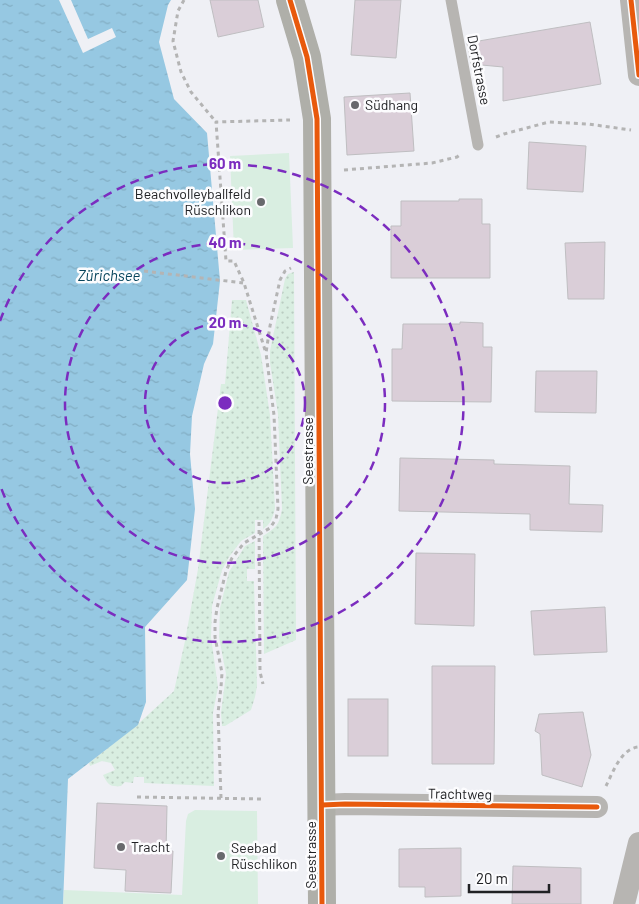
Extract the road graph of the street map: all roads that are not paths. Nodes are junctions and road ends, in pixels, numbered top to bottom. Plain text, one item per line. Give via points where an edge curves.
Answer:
1 (290, 0) edge
2 (451, 0) edge
3 (630, 0) edge
4 (639, 75) edge
5 (478, 145) dead end
6 (322, 805) junction
7 (597, 808) road end
8 (639, 843) edge
9 (322, 904) edge
10 (624, 904) edge

1 - 6 main road, Seestrasse via 307,57 317,119
2 - 5 lane, Dorfstrasse
3 - 4 street
6 - 7 street, Trachtweg
6 - 9 main road, Seestrasse
8 - 10 street

